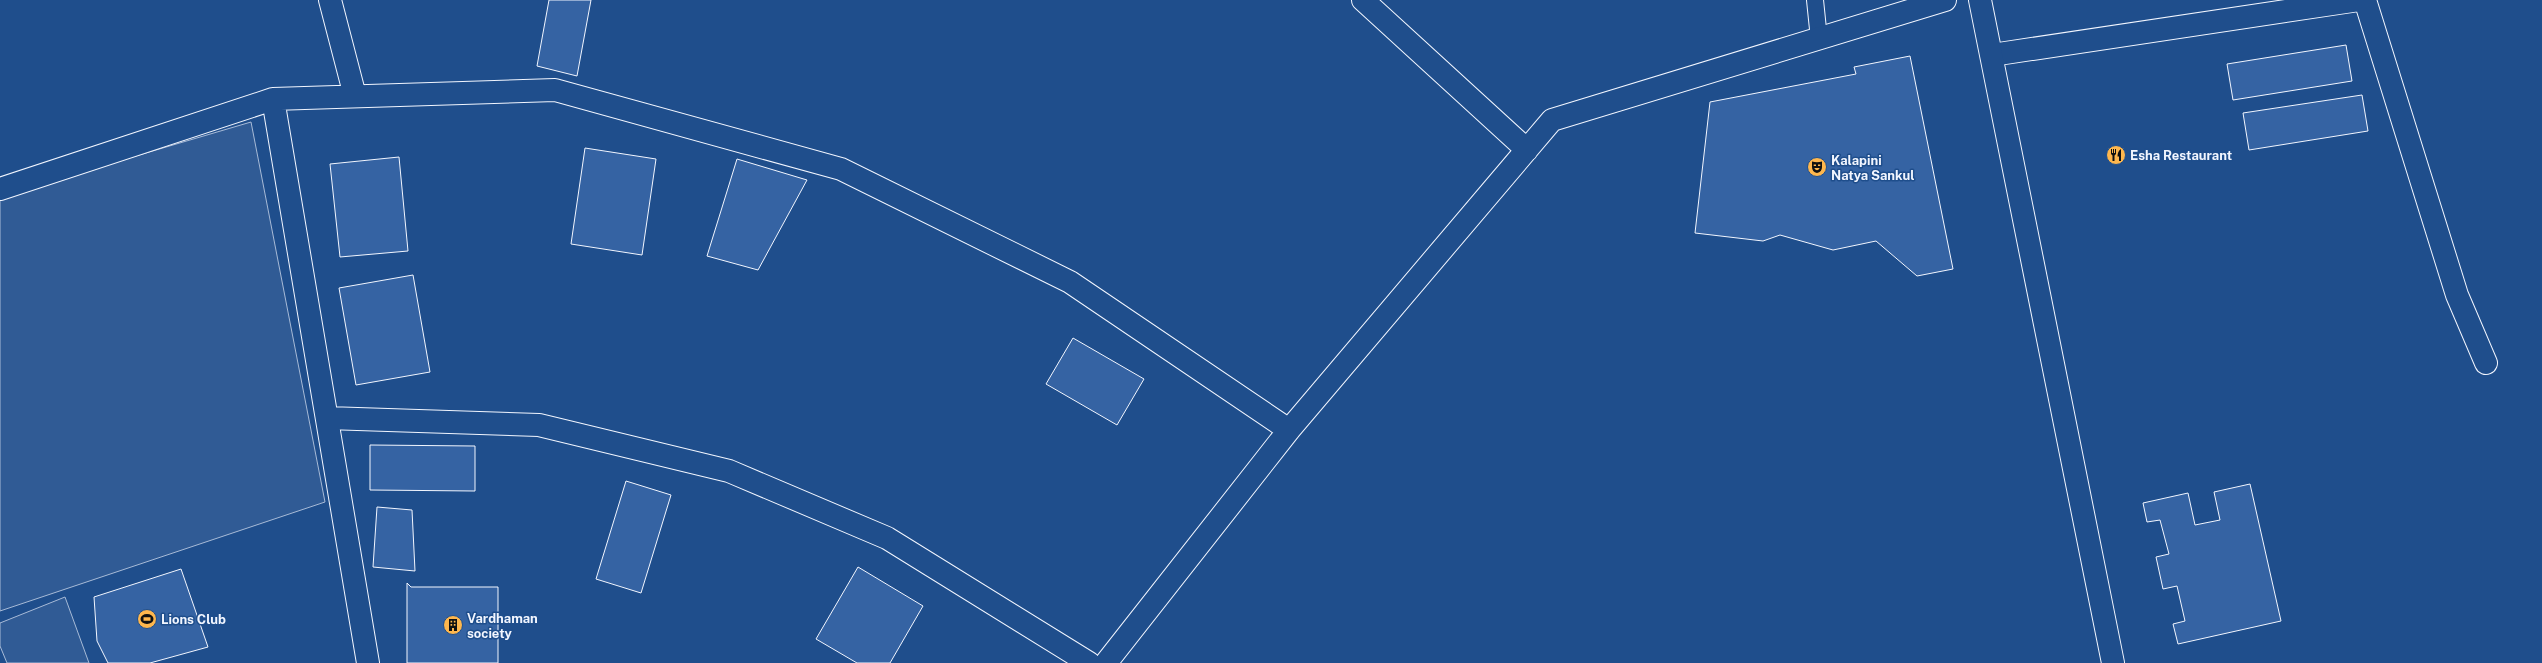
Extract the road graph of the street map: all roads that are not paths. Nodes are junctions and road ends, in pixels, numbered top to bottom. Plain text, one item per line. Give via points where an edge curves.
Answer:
1 (330, 0) edge
2 (1363, 0) edge
3 (1815, 0) edge
4 (1945, 0) edge
5 (1980, 0) edge
6 (2359, 0) edge
7 (2365, 0) edge
8 (1819, 38) junction
9 (1992, 55) junction
10 (355, 96) junction
11 (274, 99) junction
12 (1527, 150) junction
13 (0, 189) edge
14 (2486, 363) dead end
15 (327, 418) junction
16 (1289, 430) junction
17 (368, 663) edge
18 (1089, 663) edge
19 (1106, 663) edge
20 (2113, 663) edge

1 - 10 street
2 - 12 street
3 - 8 lane
4 - 8 street
5 - 9 street
6 - 9 street
7 - 14 street via 2457,295
8 - 12 street via 1552,120
9 - 20 street
10 - 11 street
10 - 16 street via 554,90 841,169 1070,282
11 - 13 street
11 - 15 street
12 - 16 street
15 - 17 street
15 - 18 street via 539,425 729,471 887,538
16 - 19 street

